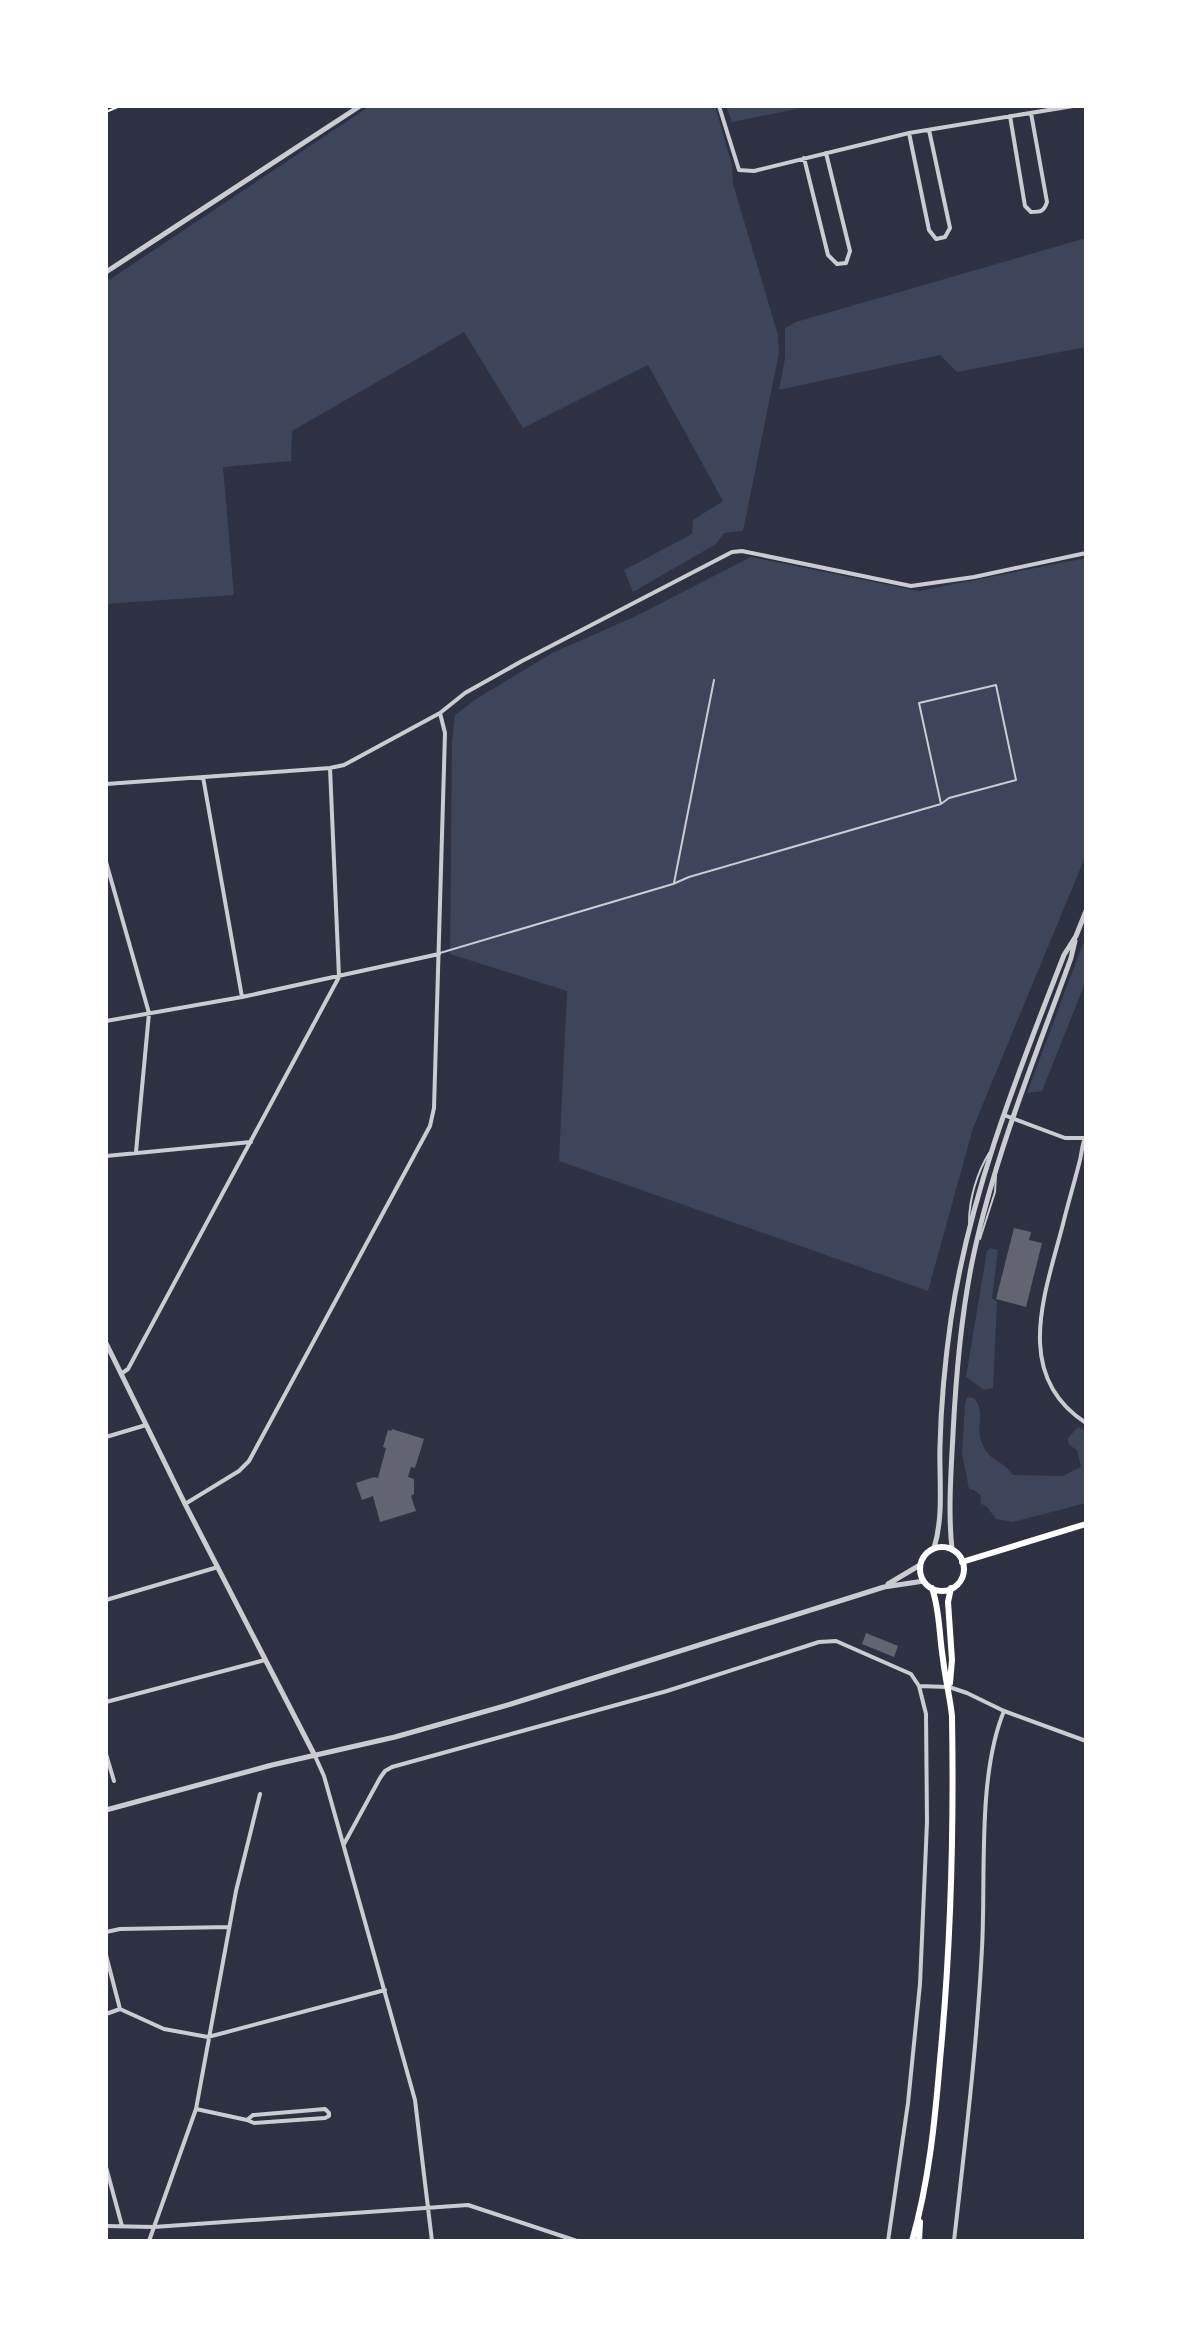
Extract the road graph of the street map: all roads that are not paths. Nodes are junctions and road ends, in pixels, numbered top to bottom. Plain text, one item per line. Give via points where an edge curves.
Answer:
1 (360, 106) edge
2 (719, 106) edge
3 (1073, 106) edge
4 (1031, 113) junction
5 (1010, 116) junction
6 (929, 130) junction
7 (909, 133) junction
8 (826, 153) junction
9 (804, 158) junction
10 (106, 272) edge
11 (1086, 553) edge
12 (714, 680) dead end
13 (440, 713) junction
14 (330, 768) junction
15 (203, 777) junction
16 (106, 784) edge
17 (941, 804) junction
18 (106, 862) edge
19 (673, 884) junction
20 (1086, 911) edge
21 (1076, 936) junction
22 (439, 954) junction
23 (339, 977) junction
24 (242, 997) junction
25 (149, 1013) junction
26 (106, 1021) edge
27 (1004, 1115) junction
28 (1013, 1118) junction
29 (1085, 1138) edge
30 (251, 1142) junction
31 (136, 1152) junction
32 (106, 1156) edge
33 (106, 1343) edge
34 (121, 1374) junction
35 (1086, 1423) edge
36 (146, 1425) junction
37 (106, 1437) edge
38 (185, 1504) junction
39 (1086, 1524) edge
40 (934, 1548) junction
41 (952, 1549) junction
42 (962, 1562) junction
43 (920, 1565) junction
44 (218, 1567) junction
45 (924, 1581) junction
46 (884, 1587) junction
47 (932, 1588) junction
48 (951, 1588) junction
49 (106, 1600) edge
50 (265, 1660) junction
51 (919, 1686) junction
52 (949, 1687) junction
53 (106, 1702) edge
54 (1004, 1711) junction
55 (1086, 1741) edge
56 (106, 1754) edge
57 (315, 1756) junction
58 (114, 1781) dead end
59 (260, 1794) dead end
60 (106, 1810) edge
61 (344, 1844) junction
62 (229, 1927) junction
63 (106, 1932) edge
64 (106, 1955) edge
65 (385, 1990) junction
66 (120, 2009) junction
67 (106, 2014) edge
68 (208, 2037) junction
69 (196, 2109) junction
70 (247, 2120) junction
71 (106, 2167) edge
72 (428, 2209) junction
73 (921, 2210) junction
74 (106, 2226) edge
75 (122, 2226) junction
76 (154, 2227) junction
77 (149, 2241) edge
78 (432, 2241) edge
79 (577, 2241) edge
80 (888, 2241) edge
81 (912, 2241) edge
82 (919, 2241) edge
83 (954, 2241) edge

1 - 10 street
2 - 9 street via 739,170
3 - 4 street
4 - 5 street
4 - 5 street via 1047,202 1041,212 1025,206
5 - 6 street
6 - 7 street
6 - 7 street via 950,228 936,239 929,230
7 - 8 street
8 - 9 street
8 - 9 street via 850,251 846,263 837,264 828,255
11 - 13 street via 911,586 732,552 522,661
12 - 19 lane
13 - 14 street
13 - 22 street via 445,733
14 - 15 street
14 - 23 street
15 - 16 street
15 - 24 street
17 - 17 lane via 919,703 996,685 1016,780
17 - 19 lane
18 - 25 street
19 - 22 lane
20 - 21 street
21 - 27 street via 1064,955
21 - 28 street
22 - 23 street
22 - 38 street via 430,1126 249,1461
23 - 24 street
23 - 30 street
24 - 25 street
25 - 26 street
25 - 31 street
27 - 28 street
27 - 40 street via 958,1275 948,1342
28 - 29 street via 1065,1138
28 - 41 street via 974,1251 961,1340
29 - 35 street via 1039,1336 1052,1389
30 - 31 street
30 - 34 street
31 - 32 street
33 - 34 street
34 - 36 street
36 - 37 street
36 - 38 street
38 - 44 street
39 - 42 main road
40 - 41 main road
40 - 43 main road
41 - 42 main road
42 - 48 main road via 962,1575
43 - 45 main road
43 - 46 street
44 - 49 street
44 - 50 street
45 - 46 street
45 - 47 main road
46 - 57 street via 565,1688
47 - 48 main road
47 - 52 main road
48 - 52 main road
50 - 53 street
50 - 57 street
51 - 52 street
51 - 61 street via 911,1674 895,1666 836,1641 819,1642 667,1691 392,1767 380,1778
51 - 80 street via 928,1752 921,1962
52 - 54 street
52 - 73 main road via 950,1937
54 - 55 street
54 - 83 street via 986,1801 979,1996
56 - 58 street
57 - 60 street
57 - 61 street
59 - 62 street
61 - 65 street
62 - 63 street
62 - 68 street
64 - 66 street
65 - 68 street
65 - 72 street via 415,2100
66 - 67 street
66 - 68 street via 164,2029
68 - 69 street
69 - 70 street
69 - 76 street
70 - 70 street via 254,2123 329,2116 325,2109 253,2115
71 - 75 street
72 - 76 street
72 - 78 street
72 - 79 street via 468,2205
73 - 81 main road
73 - 82 main road
74 - 75 street
75 - 76 street
76 - 77 street

